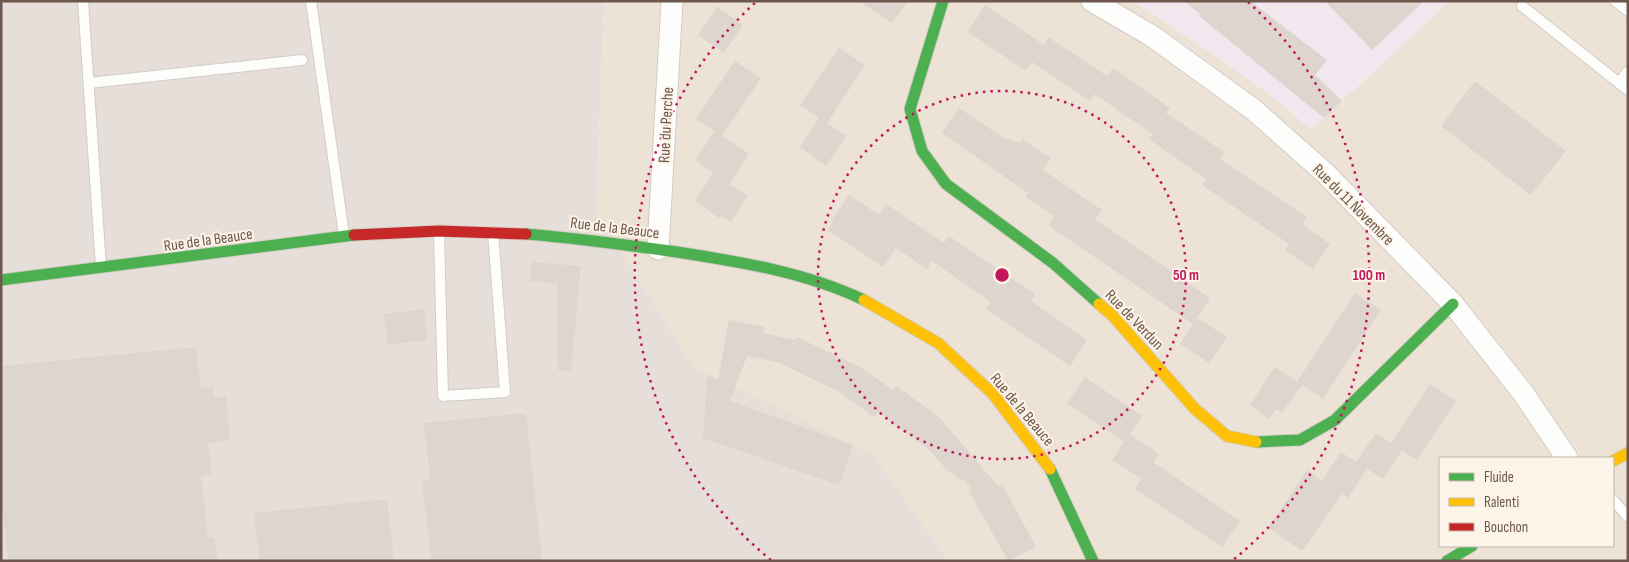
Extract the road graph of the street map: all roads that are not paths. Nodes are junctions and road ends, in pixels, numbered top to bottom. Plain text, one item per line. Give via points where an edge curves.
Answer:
1 (83, 1) edge
2 (311, 1) edge
3 (672, 1) edge
4 (943, 1) edge
5 (1092, 1) edge
6 (1615, 1) edge
7 (1522, 6) dead end
8 (1628, 11) edge
9 (302, 60) dead end
10 (1628, 71) edge
11 (89, 82) junction
12 (1624, 86) edge
13 (439, 231) junction
14 (493, 231) junction
15 (344, 236) junction
16 (658, 249) junction
17 (101, 269) junction
18 (1, 280) edge
19 (1453, 304) junction
20 (1628, 453) edge
21 (1566, 457) edge
22 (1614, 460) edge
23 (1614, 501) edge
24 (1628, 517) edge
25 (1470, 547) edge
26 (1093, 561) edge
27 (1448, 561) edge

1 - 11 lane
2 - 15 lane
3 - 16 street, Rue du Perche
4 - 19 street, Rue de Verdun via 910,109 922,150 946,184 1053,263 1112,315 1195,409 1227,436 1262,443 1300,440 1335,420
5 - 19 street, Rue du 11 Novembre via 1152,36 1254,110 1325,173
6 - 8 lane
7 - 12 lane
9 - 11 lane
10 - 12 lane
11 - 17 lane
13 - 14 street, Rue de la Beauce
13 - 14 lane via 444,396 505,392
13 - 15 street, Rue de la Beauce
14 - 16 street, Rue de la Beauce
15 - 17 street, Rue de la Beauce
16 - 26 street, Rue de la Beauce via 754,264 815,280 866,301 938,343 993,394 1048,465
17 - 18 street, Rue de la Beauce
19 - 21 street, Rue du 11 Novembre via 1523,393
20 - 22 street
23 - 24 lane
25 - 27 street

